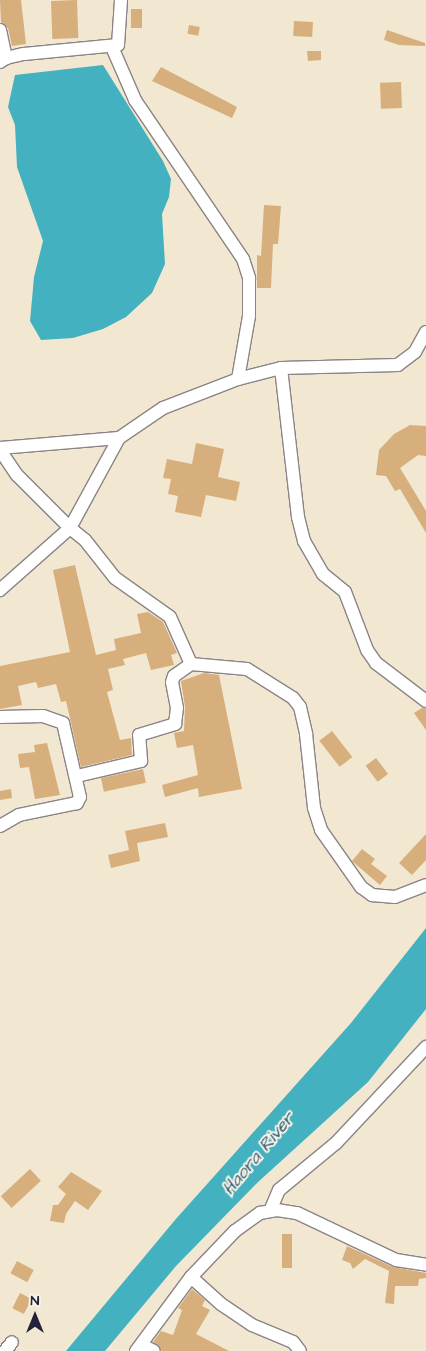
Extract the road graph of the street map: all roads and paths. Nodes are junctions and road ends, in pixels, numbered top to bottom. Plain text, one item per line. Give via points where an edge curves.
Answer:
1 (121, 0) edge
2 (0, 30) edge
3 (112, 47) junction
4 (3, 60) edge
5 (426, 332) edge
6 (281, 368) junction
7 (238, 379) junction
8 (119, 438) junction
9 (0, 449) edge
10 (70, 528) junction
11 (0, 590) edge
12 (191, 664) junction
13 (426, 701) edge
14 (0, 717) edge
15 (77, 776) junction
16 (0, 826) edge
17 (426, 885) edge
18 (426, 1047) edge
19 (270, 1211) junction
20 (426, 1266) edge
21 (191, 1277) junction
22 (139, 1348) edge
23 (154, 1351) edge
24 (300, 1351) edge

1 - 3 street via 120,41
2 - 4 street
3 - 4 street
3 - 7 street via 136,100 243,259 250,278 249,316
5 - 6 street via 415,352 398,365
6 - 7 street
6 - 13 street via 298,517 304,541 323,574 345,592 367,650 376,663
7 - 8 street via 163,408
8 - 9 street
8 - 10 street
9 - 10 street via 17,475
10 - 11 street
10 - 12 street via 85,540 115,578 170,617
12 - 15 street via 174,676 172,682 177,708 175,724 139,736 141,761
12 - 17 street via 247,669 274,684 300,707 321,830 361,887 372,895 395,897
14 - 15 street via 43,716 63,722
15 - 16 street via 80,797 77,803 19,815
18 - 19 street via 336,1144 278,1190
19 - 20 street via 297,1213 396,1260
19 - 21 street via 253,1217 235,1231
21 - 22 street
21 - 24 street via 221,1304 252,1325 293,1342
22 - 23 street

